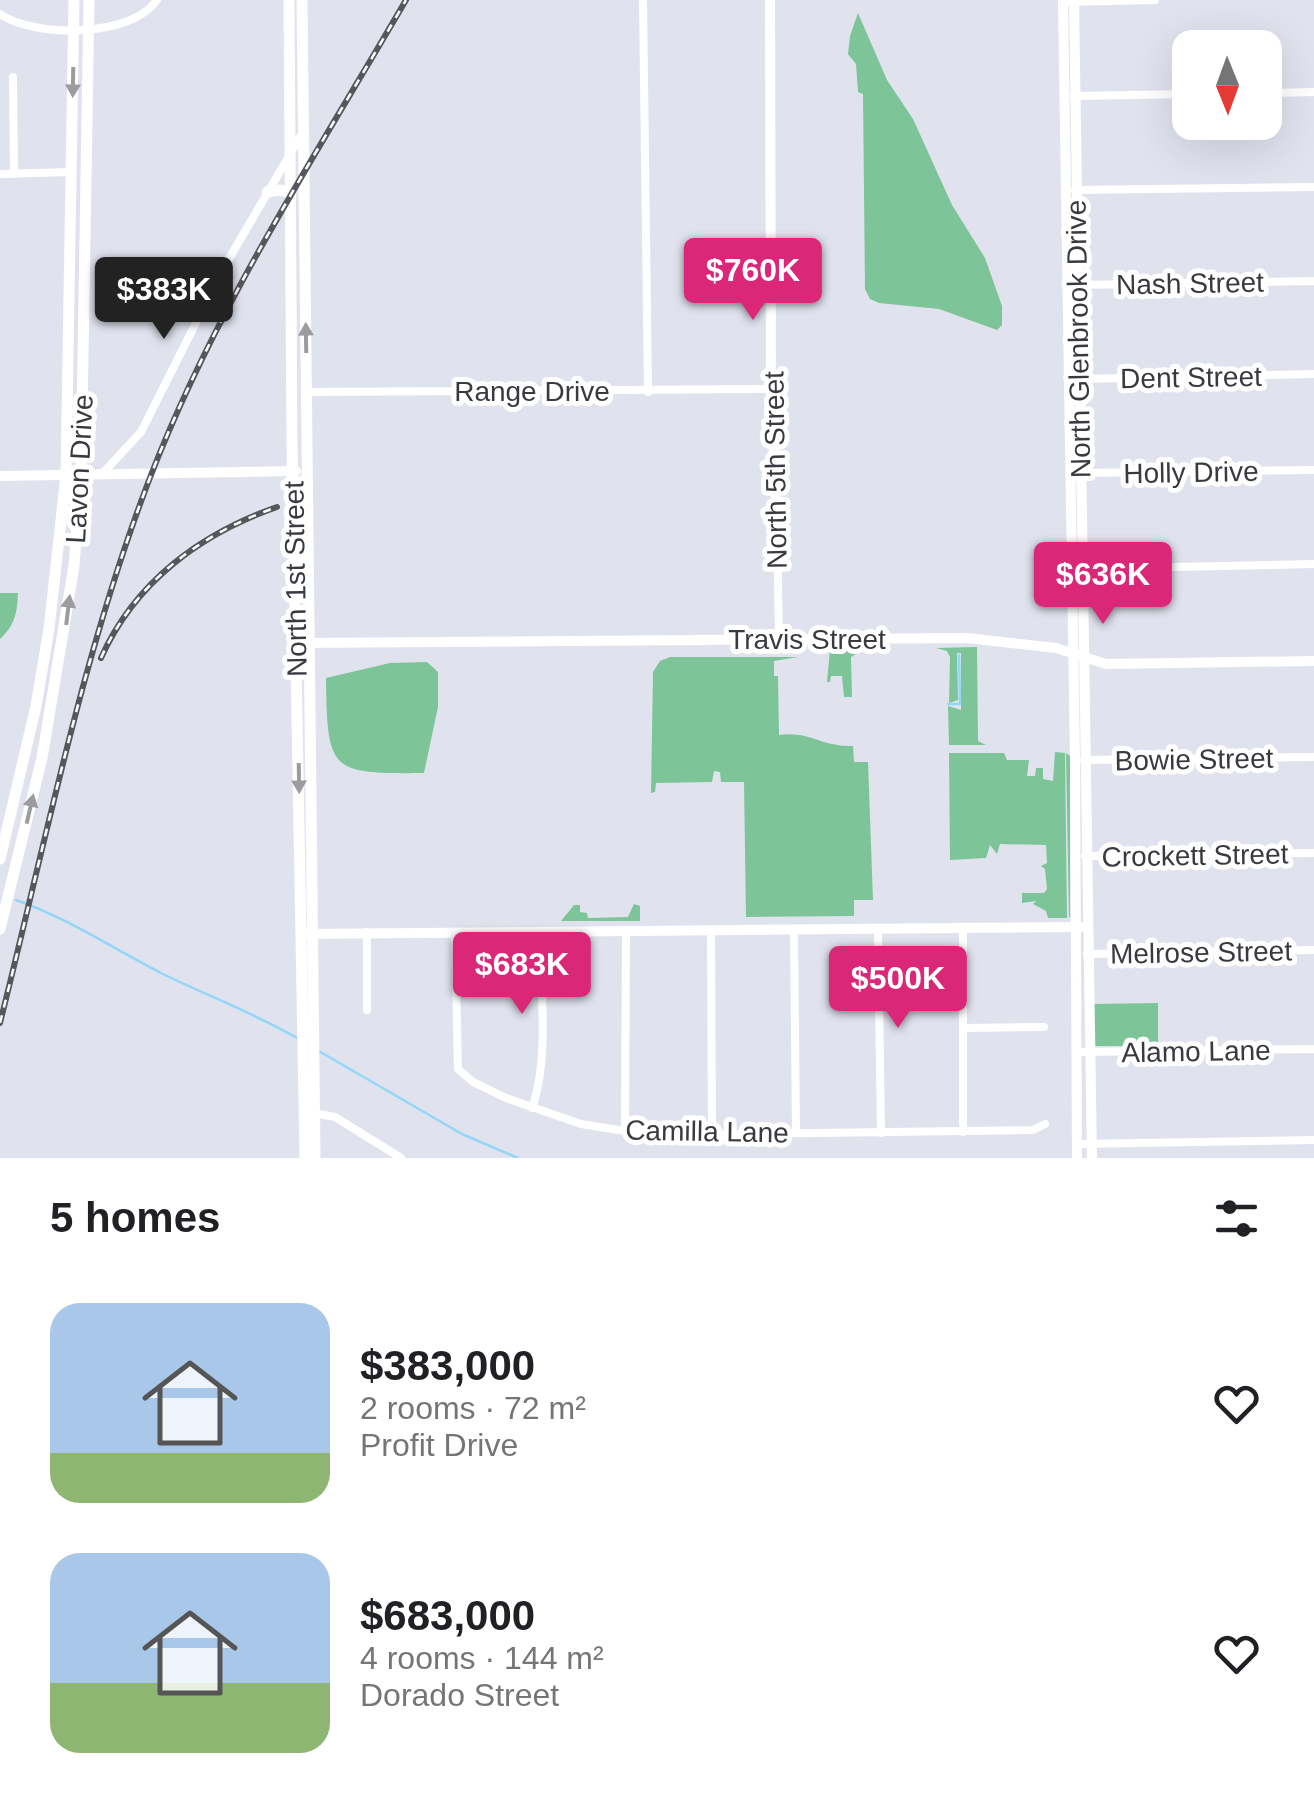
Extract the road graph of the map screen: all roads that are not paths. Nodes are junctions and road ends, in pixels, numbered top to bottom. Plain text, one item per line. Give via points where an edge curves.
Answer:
1 (74, 0) edge
2 (89, 0) edge
3 (158, 0) edge
4 (289, 0) edge
5 (302, 0) edge
6 (643, 0) edge
7 (770, 0) edge
8 (1155, 0) edge
9 (1068, 1) edge
10 (0, 14) edge
11 (74, 28) junction
12 (89, 28) junction
13 (13, 77) dead end
14 (1314, 92) edge
15 (1282, 93) edge
16 (1172, 94) edge
17 (1070, 96) junction
18 (303, 132) junction
19 (290, 154) junction
20 (70, 172) junction
21 (86, 172) junction
22 (0, 174) edge
23 (14, 174) junction
24 (1314, 186) edge
25 (1071, 190) junction
26 (267, 192) junction
27 (291, 194) junction
28 (298, 265) junction
29 (1314, 282) edge
30 (1072, 285) junction
31 (1314, 374) edge
32 (1073, 380) junction
33 (772, 390) junction
34 (306, 392) junction
35 (648, 392) junction
36 (292, 393) junction
37 (307, 470) junction
38 (1314, 470) edge
39 (293, 471) junction
40 (66, 474) junction
41 (81, 474) junction
42 (102, 474) junction
43 (1074, 474) junction
44 (0, 476) edge
45 (777, 527) joint
46 (1314, 564) edge
47 (1076, 569) junction
48 (303, 620) junction
49 (779, 640) junction
50 (303, 643) junction
51 (44, 656) junction
52 (1078, 656) junction
53 (1314, 660) edge
54 (51, 711) junction
55 (1314, 757) edge
56 (1080, 760) junction
57 (21, 773) junction
58 (38, 775) junction
59 (1314, 853) edge
60 (1080, 856) junction
61 (0, 859) edge
62 (1082, 927) junction
63 (0, 929) edge
64 (878, 929) junction
65 (963, 929) junction
66 (710, 930) junction
67 (794, 930) junction
68 (540, 931) junction
69 (626, 931) junction
70 (367, 932) junction
71 (455, 932) junction
72 (307, 933) junction
73 (1314, 950) edge
74 (1088, 954) junction
75 (367, 1010) dead end
76 (1044, 1026) dead end
77 (963, 1028) junction
78 (308, 1035) junction
79 (1314, 1049) edge
80 (1083, 1052) junction
81 (532, 1108) junction
82 (310, 1113) junction
83 (1045, 1124) dead end
84 (624, 1131) junction
85 (963, 1132) junction
86 (796, 1133) junction
87 (881, 1133) junction
88 (712, 1135) junction
89 (1314, 1140) edge
90 (1077, 1144) junction
91 (1092, 1144) junction
92 (305, 1158) edge
93 (315, 1158) edge
94 (401, 1158) edge
95 (1077, 1158) edge
96 (1092, 1158) edge

1 - 11 main road, Lavon Drive
2 - 12 main road, Lavon Drive
3 - 12 street via 127,24
4 - 19 main road, North 1st Street
5 - 18 main road, North 1st Street
6 - 35 street
7 - 33 street, North 5th Street
8 - 9 street
9 - 17 street, North Glenbrook Drive
10 - 11 street via 30,26
11 - 12 street
11 -> 20 main road, Lavon Drive
12 - 21 main road, Lavon Drive
13 - 23 street
14 - 15 street
16 - 17 street
17 - 25 street, North Glenbrook Drive
18 - 19 street
18 - 28 main road, North 1st Street
19 - 26 street
19 - 27 main road, North 1st Street
20 - 21 street
20 - 23 street
20 - 40 main road, Lavon Drive
21 - 41 main road, Lavon Drive
22 - 23 street
24 - 25 street
25 - 30 street, North Glenbrook Drive
26 - 27 main road
26 - 42 street via 141,432
27 - 28 main road, North 1st Street
34 -> 28 main road, North 1st Street
28 - 36 main road, North 1st Street
29 - 30 street, Nash Street
30 - 32 street, North Glenbrook Drive
31 - 32 street, Dent Street
32 - 43 street, North Glenbrook Drive
33 - 35 street, Range Drive
33 - 45 street, North 5th Street
34 - 35 street, Range Drive
34 - 36 street, Range Drive
34 - 37 main road, North 1st Street
36 - 39 main road, North 1st Street
37 - 39 street
37 - 48 main road, North 1st Street
38 - 43 street, Holly Drive
39 - 42 street
39 - 48 main road, North 1st Street
40 - 41 street
40 - 44 street
40 - 51 main road, Lavon Drive
41 - 42 street
54 -> 41 main road, Lavon Drive
43 - 47 street, North Glenbrook Drive
45 - 49 street, North 5th Street
46 - 47 street
47 - 52 street, North Glenbrook Drive
48 - 50 main road, North 1st Street
49 - 50 street, Travis Street
49 - 52 street, Travis Street via 967,638
50 - 72 main road, North 1st Street
51 - 54 main road via 53,668
51 - 57 main road, Lavon Drive
52 - 53 street, Travis Street via 1106,664
52 - 56 street, North Glenbrook Drive
54 - 58 main road, Lavon Drive
55 - 56 street, Bowie Street
56 - 60 street, North Glenbrook Drive
57 - 58 main road
57 - 61 main road, Lavon Drive
63 -> 58 main road, Lavon Drive
59 - 60 street, Crockett Street
60 - 62 street, North Glenbrook Drive
62 - 65 street
62 - 74 street, North Glenbrook Drive
62 - 80 street, North Glenbrook Drive
64 - 65 street
64 - 67 street
64 - 87 street
65 - 77 street
66 - 67 street
66 - 69 street
66 - 88 street
67 - 86 street
68 - 69 street
68 - 71 street
68 - 81 street via 541,1064
69 - 84 street
70 - 71 street
70 - 72 street
70 - 75 street
71 - 81 street, Camilla Lane via 458,1069
72 - 78 main road, North 1st Street
72 - 78 main road, North 1st Street via 302,985
73 - 74 street, Melrose Street
74 - 80 street, North Glenbrook Drive
76 - 77 street
77 - 85 street
78 - 82 main road, North 1st Street
79 - 80 street, Alamo Lane
80 - 90 street, North Glenbrook Drive
80 - 91 street, North Glenbrook Drive
81 - 84 street, Camilla Lane
82 - 92 main road, North 1st Street
82 - 93 main road, North 1st Street
82 - 94 street via 335,1117
83 - 85 street, Camilla Lane
84 - 88 street, Camilla Lane
85 - 87 street, Camilla Lane
86 - 87 street, Camilla Lane
86 - 88 street, Camilla Lane
89 - 91 street
90 - 91 street
90 - 95 street, North Glenbrook Drive
91 - 96 street, North Glenbrook Drive

